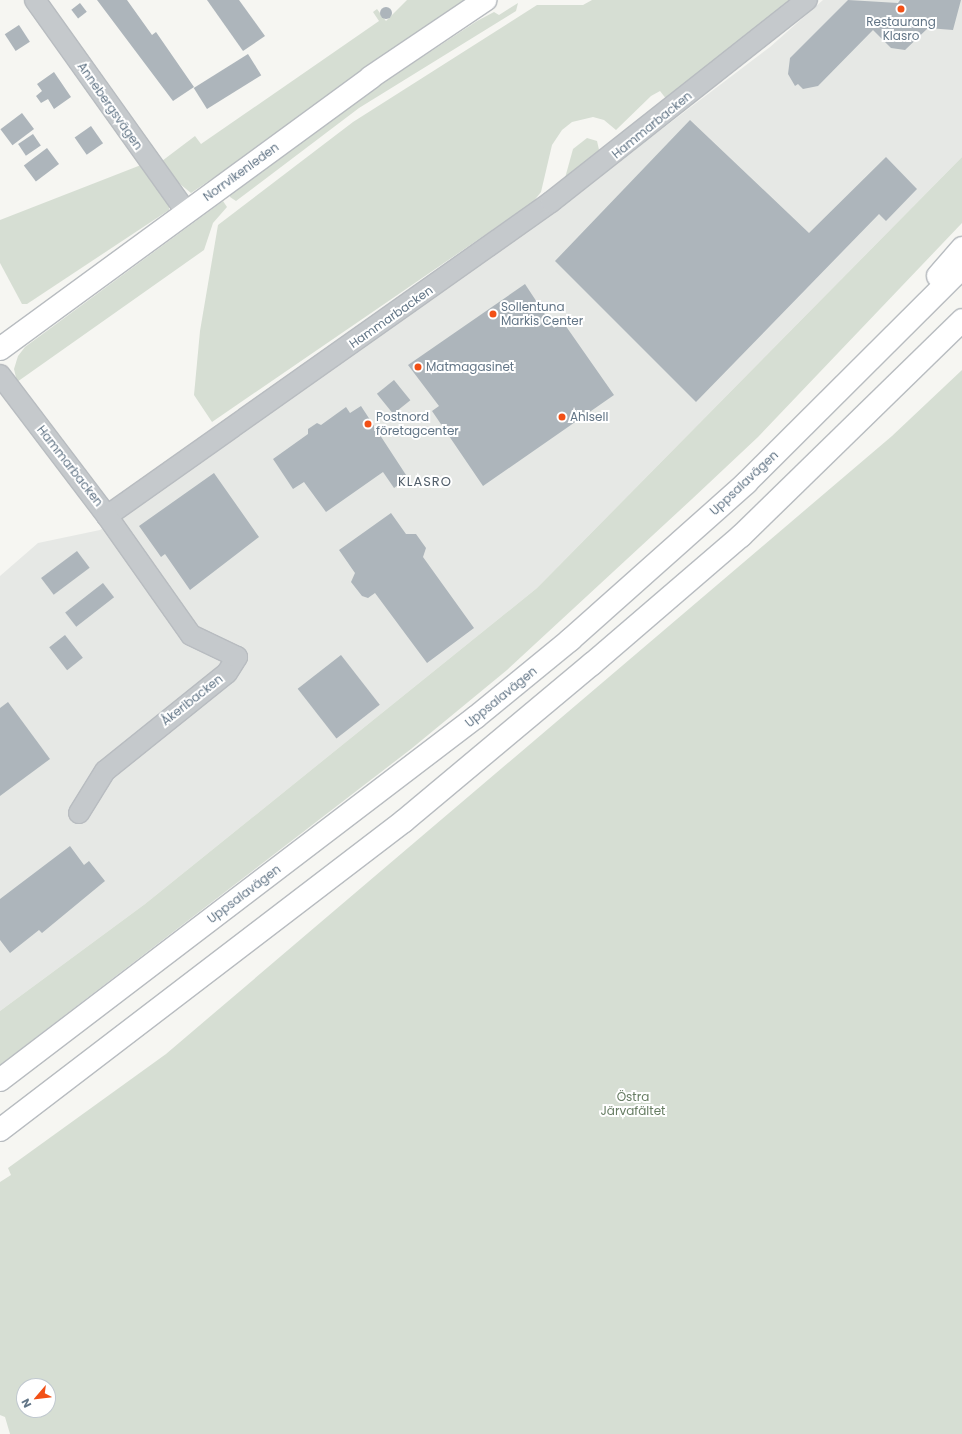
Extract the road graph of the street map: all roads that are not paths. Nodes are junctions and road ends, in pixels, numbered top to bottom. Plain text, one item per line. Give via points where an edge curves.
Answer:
1 (35, 0) edge
2 (485, 0) edge
3 (807, 0) edge
4 (186, 212) junction
5 (962, 248) edge
6 (962, 268) edge
7 (962, 320) edge
8 (0, 349) edge
9 (0, 375) edge
10 (850, 380) junction
11 (107, 516) junction
12 (79, 813) dead end
13 (0, 1080) edge
14 (0, 1130) edge

1 - 4 street, Annebergsvägen
2 - 4 main road, Norrvikenleden via 371,77
3 - 11 street, Hammarbacken via 551,202
4 - 8 main road, Norrvikenleden
5 - 10 main road
6 - 10 main road, Uppsalavägen
7 - 14 main road via 741,536 586,669 404,821
9 - 11 street, Hammarbacken
10 - 13 main road, Uppsalavägen via 746,483 570,640 476,717
11 - 12 street, Åkeribacken via 191,635 237,657 226,673 104,771

